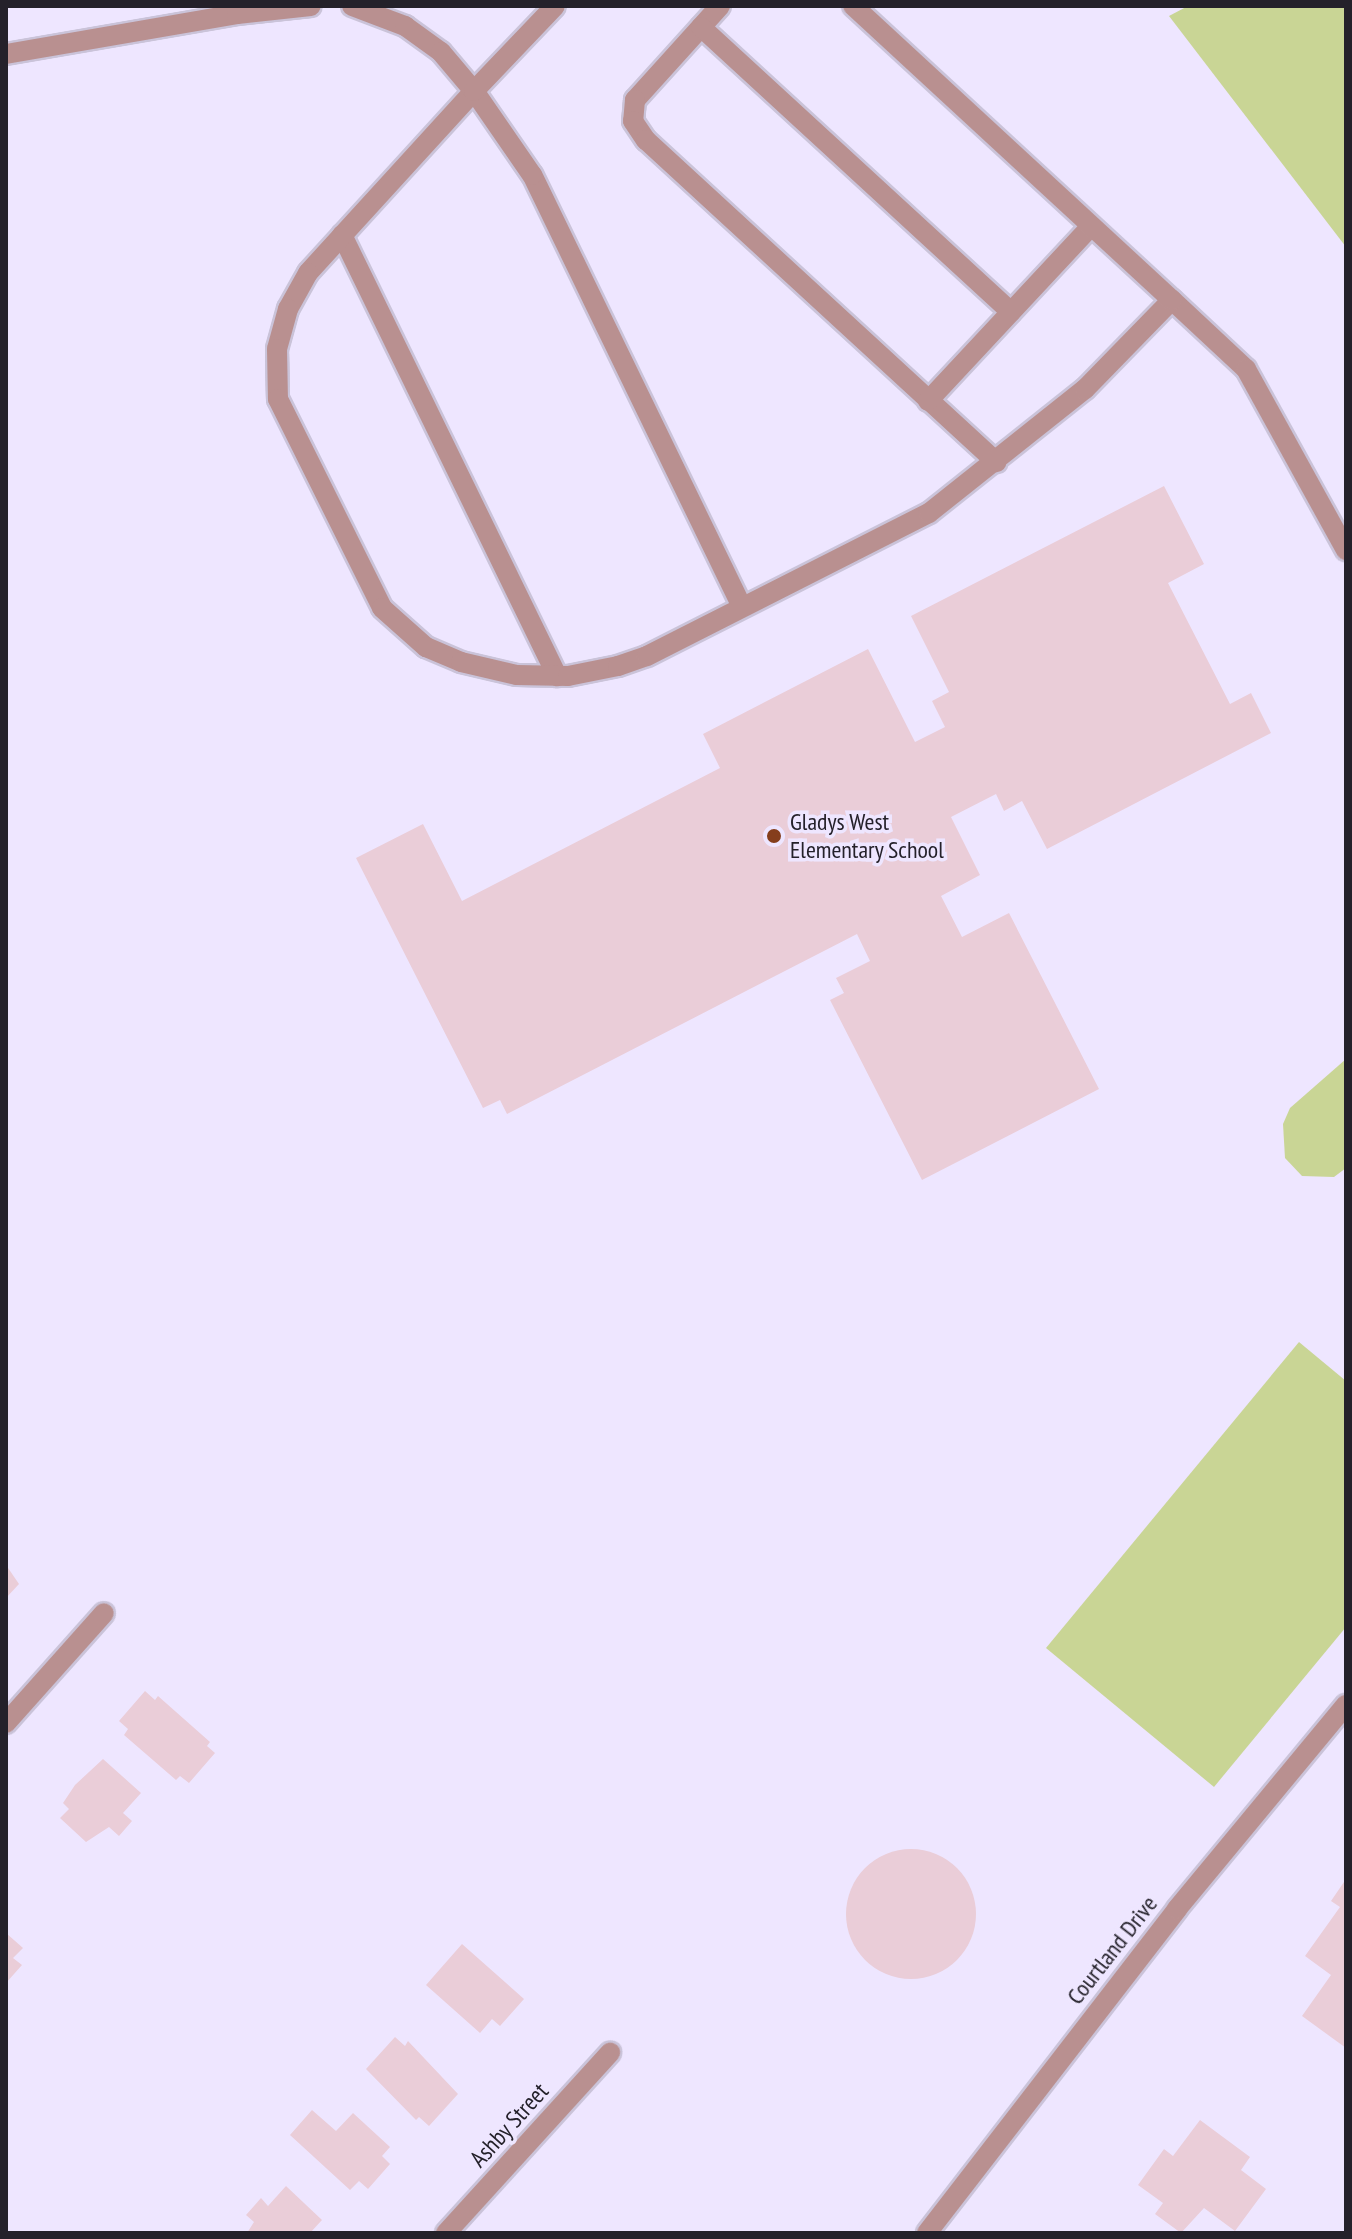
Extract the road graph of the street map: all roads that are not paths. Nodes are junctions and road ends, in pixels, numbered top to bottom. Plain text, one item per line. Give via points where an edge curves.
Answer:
1 (311, 6) edge
2 (352, 6) edge
3 (555, 6) edge
4 (720, 6) edge
5 (853, 6) edge
6 (701, 27) junction
7 (6, 54) edge
8 (474, 91) junction
9 (1091, 226) junction
10 (342, 235) junction
11 (1172, 300) junction
12 (1011, 312) junction
13 (928, 401) junction
14 (996, 462) junction
15 (1346, 550) edge
16 (742, 607) junction
17 (557, 676) junction
18 (104, 1613) dead end
19 (1346, 1705) edge
20 (6, 1723) edge
21 (610, 2053) dead end
22 (446, 2233) edge
23 (927, 2233) edge

1 - 7 street
2 - 8 street via 405,26 441,52
3 - 8 street
4 - 6 street
5 - 9 street
6 - 12 street
6 - 13 street via 635,100 633,121 646,140
8 - 10 street
8 - 16 street via 532,175
9 - 11 street
9 - 12 street
10 - 17 street
10 - 17 street via 308,273 288,309 277,349 278,399 382,608 402,630 461,662 517,675
11 - 14 street via 1085,389
11 - 15 street via 1246,369
12 - 13 street
13 - 14 street
14 - 16 street via 929,513
16 - 17 street via 647,656
18 - 20 street
19 - 23 street, Courtland Drive via 1177,1909
21 - 22 street, Ashby Street

